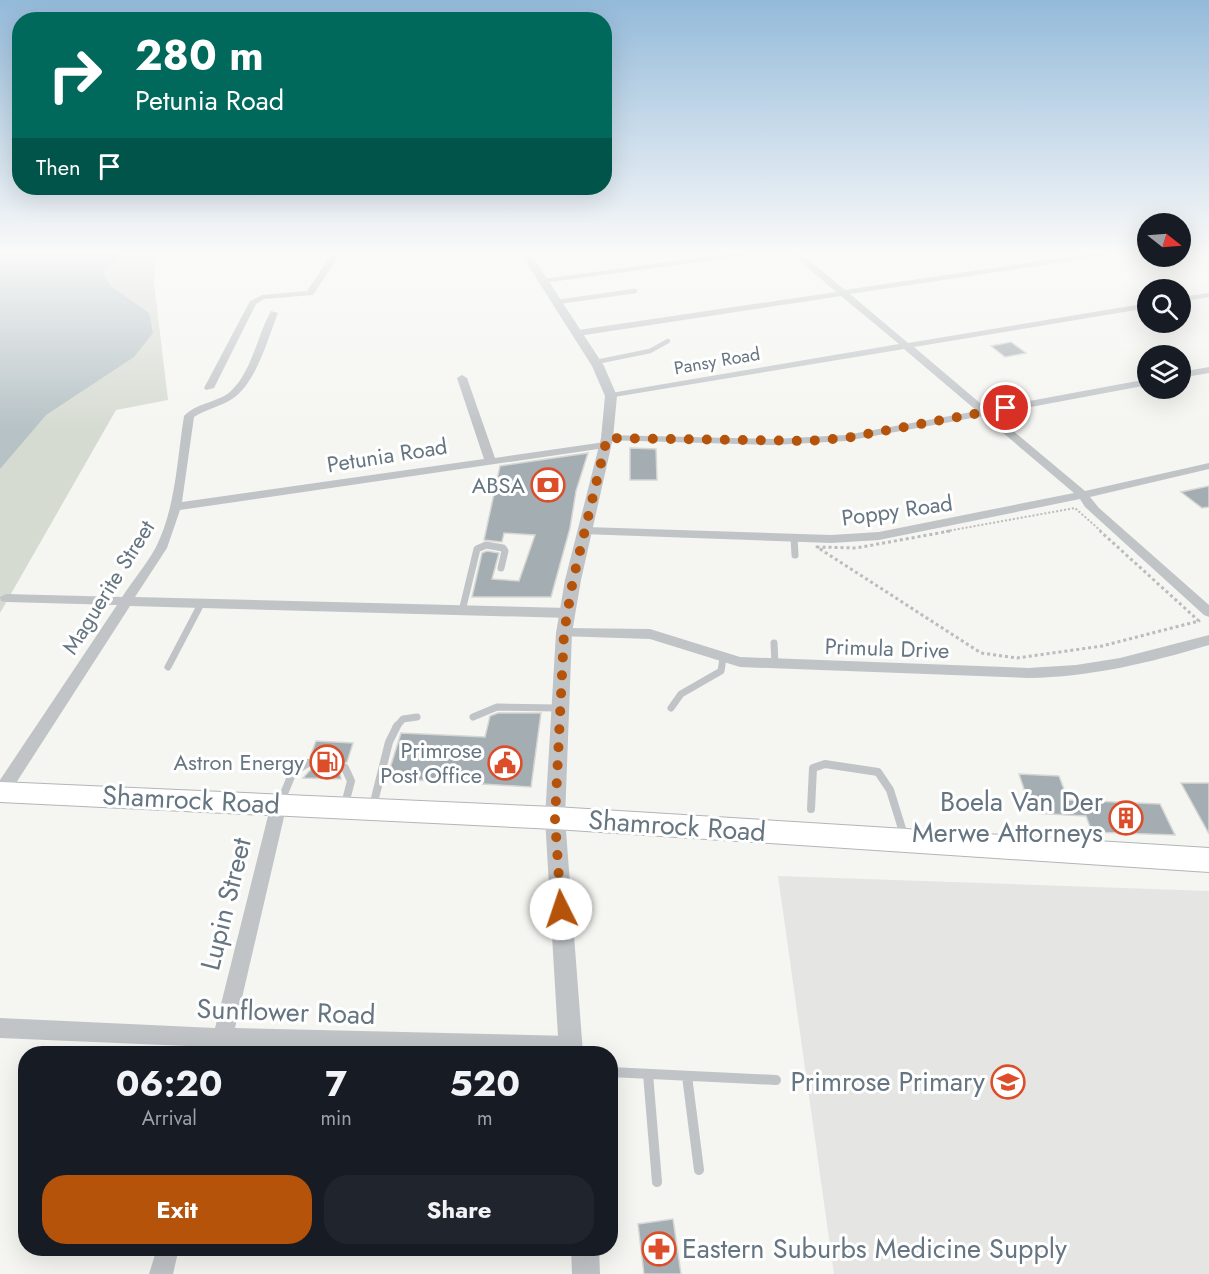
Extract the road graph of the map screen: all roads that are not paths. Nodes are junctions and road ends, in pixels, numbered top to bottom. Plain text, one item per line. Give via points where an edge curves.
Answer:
1 (249, 310) edge
2 (563, 310) edge
3 (726, 310) edge
4 (862, 310) edge
5 (1116, 310) edge
6 (274, 313) dead end
7 (578, 333) junction
8 (668, 341) dead end
9 (904, 346) junction
10 (596, 362) junction
11 (1209, 370) edge
12 (1191, 373) edge
13 (462, 378) dead end
14 (1137, 384) edge
15 (209, 388) dead end
16 (611, 396) junction
17 (983, 412) junction
18 (606, 441) junction
19 (490, 460) junction
20 (1209, 466) edge
21 (1079, 496) junction
22 (175, 507) junction
23 (586, 531) junction
24 (794, 538) junction
25 (795, 555) dead end
26 (501, 568) dead end
27 (6, 598) dead end
28 (126, 601) junction
29 (201, 604) junction
30 (1206, 605) edge
31 (462, 611) junction
32 (568, 613) junction
33 (564, 633) junction
34 (1209, 640) edge
35 (774, 643) dead end
36 (723, 658) junction
37 (775, 664) junction
38 (168, 667) dead end
39 (560, 708) junction
40 (671, 708) dead end
41 (417, 717) dead end
42 (473, 717) dead end
43 (308, 763) dead end
44 (345, 768) dead end
45 (1, 792) edge
46 (279, 804) junction
47 (344, 807) junction
48 (373, 808) junction
49 (811, 809) dead end
50 (555, 819) junction
51 (906, 841) junction
52 (1209, 860) edge
53 (0, 1028) edge
54 (221, 1046) edge
55 (571, 1046) edge
56 (618, 1072) edge
57 (648, 1074) junction
58 (687, 1076) junction
59 (776, 1080) dead end
60 (699, 1170) dead end
61 (657, 1182) dead end
62 (166, 1256) edge
63 (585, 1256) edge
64 (162, 1274) edge
65 (586, 1274) edge

1 - 15 street
2 - 7 street
3 - 7 street
4 - 9 street
5 - 9 street, Pansy Road
6 - 22 street, Maguerite Street via 240,389 189,416
7 - 10 street
8 - 10 lane via 650,351
9 - 16 street, Pansy Road
9 - 17 street
10 - 16 street
11 - 12 street
13 - 19 street
14 - 17 street, Petunia Road
16 - 18 street
17 - 18 street, Petunia Road via 846,438 807,441
17 - 21 street
18 - 19 street, Petunia Road
18 - 23 street
19 - 22 street, Petunia Road
20 - 21 street, Poppy Road
21 - 24 street, Poppy Road via 879,536
21 - 30 street
22 - 28 street, Maguerite Street via 161,548
23 - 24 street, Poppy Road
23 - 32 street
24 - 25 lane
26 - 31 lane via 503,548 486,544 477,549
27 - 28 street
28 - 29 street
28 - 45 street, Maguerite Street
29 - 31 street
29 - 38 lane
31 - 32 street
32 - 33 street
33 - 36 street, Primula Drive via 650,634
33 - 39 street
34 - 37 street, Primula Drive via 1129,663 1073,673
35 - 37 lane
36 - 37 street, Primula Drive
36 - 40 lane via 721,671 681,694
39 - 42 lane via 497,707
39 - 50 street
41 - 48 lane via 403,719 394,729
43 - 46 lane via 293,772
44 - 47 lane via 351,780
45 - 46 main road, Shamrock Road
46 - 47 main road, Shamrock Road
46 - 54 street, Lupin Street
47 - 48 main road, Shamrock Road
48 - 50 main road, Shamrock Road
49 - 51 lane via 813,768 825,764 878,772 890,790
50 - 51 main road, Shamrock Road
50 - 55 street
51 - 52 main road, Shamrock Road
53 - 54 street, Sunflower Road
56 - 57 lane
57 - 58 lane
57 - 61 lane
58 - 59 lane
58 - 60 lane
62 - 64 street
63 - 65 street

